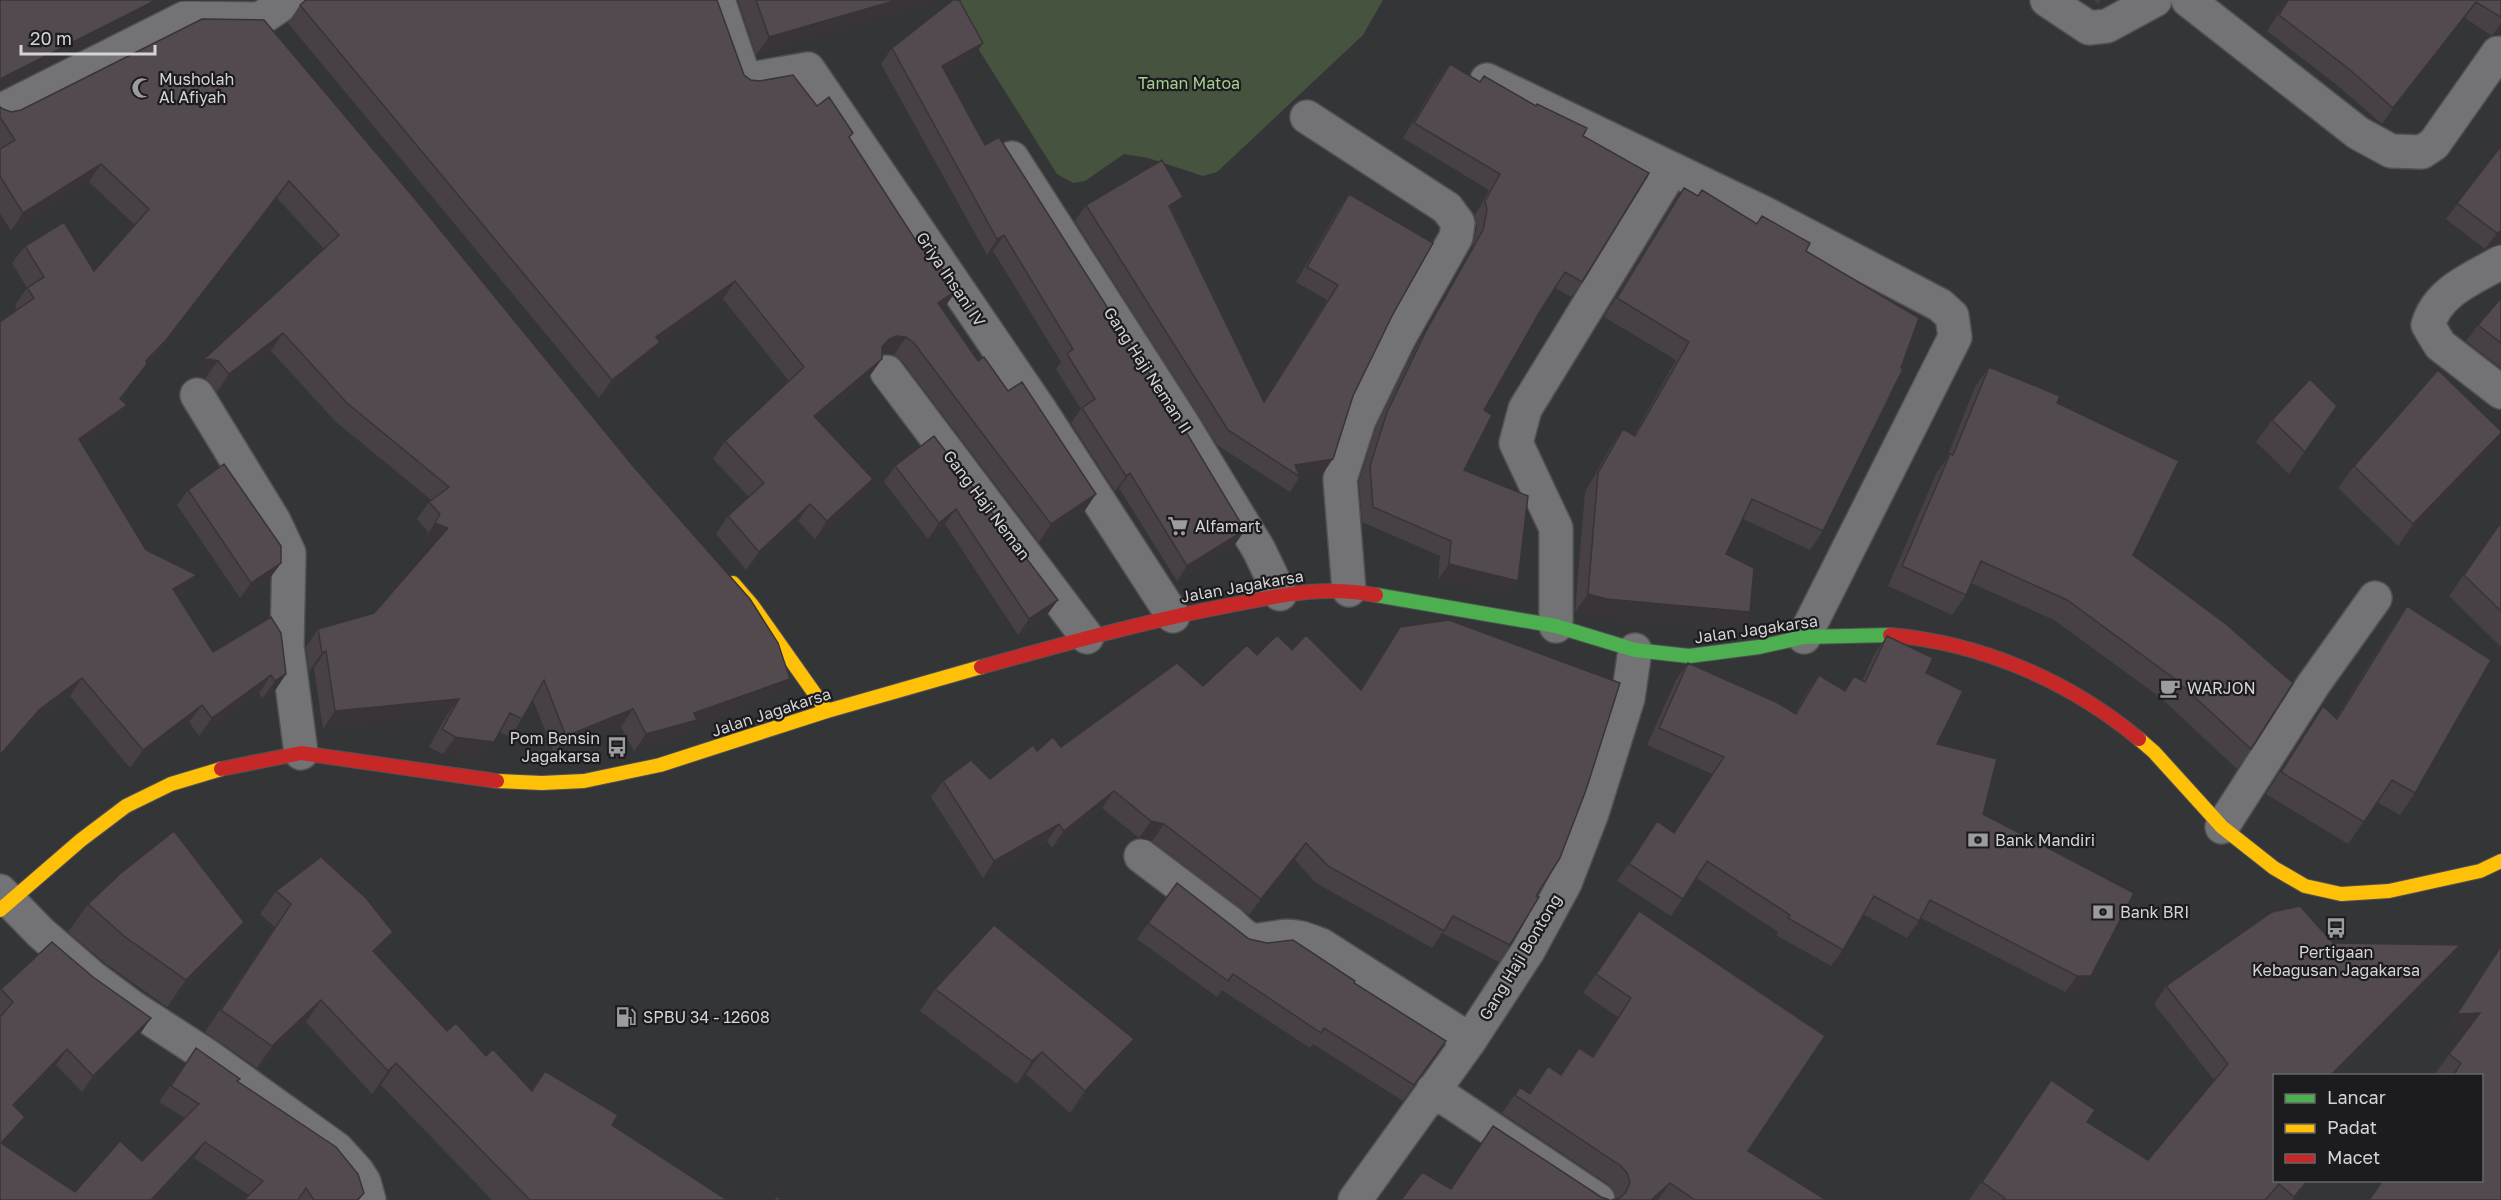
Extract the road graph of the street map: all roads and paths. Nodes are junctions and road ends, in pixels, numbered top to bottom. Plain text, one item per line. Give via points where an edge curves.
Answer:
1 (288, 0) edge
2 (718, 0) edge
3 (2047, 0) edge
4 (2155, 0) edge
5 (2188, 0) edge
6 (2498, 53) dead end
7 (1487, 80) edge
8 (0, 111) edge
9 (1307, 117) dead end
10 (1008, 151) edge
11 (1672, 169) junction
12 (2501, 262) edge
13 (887, 372) dead end
14 (2501, 392) edge
15 (197, 395) dead end
16 (722, 569) edge
17 (1349, 590) junction
18 (1280, 594) junction
19 (2375, 598) dead end
20 (1173, 616) junction
21 (1556, 626) junction
22 (1804, 637) junction
23 (1087, 638) junction
24 (1635, 650) junction
25 (827, 711) junction
26 (301, 753) junction
27 (2222, 827) junction
28 (1141, 856) dead end
29 (2501, 861) edge
30 (3, 901) edge
31 (1470, 1040) junction
32 (1433, 1090) junction
33 (369, 1200) edge
34 (1354, 1200) edge
35 (1598, 1200) edge

1 - 8 street via 263,23 185,18
2 - 20 street, Griya Ihsani IV via 746,80 807,69 1040,410
3 - 4 street via 2089,28 2107,27
5 - 6 street via 2358,133 2391,152 2422,152 2434,144
7 - 11 street
9 - 17 street via 1446,208 1458,223 1456,237 1359,420 1340,479
10 - 18 street, Gang Haji Neman II via 1194,442 1259,550
11 - 21 street via 1525,409 1516,443 1556,528
11 - 22 street via 1940,305 1952,316 1955,337
12 - 14 street via 2447,294 2433,310 2428,325 2440,345
13 - 23 street, Gang Haji Neman
15 - 26 street via 274,521 289,553 287,646
16 - 25 main road
17 - 18 main road, Jalan Jagakarsa
17 - 21 main road, Jalan Jagakarsa
18 - 20 main road, Jalan Jagakarsa
19 - 27 street via 2313,685
20 - 23 main road, Jalan Jagakarsa
21 - 24 main road, Jalan Jagakarsa
22 - 24 main road, Jalan Jagakarsa via 1689,656
22 - 27 main road, Jalan Jagakarsa via 1915,637 1962,647 2022,667 2083,698 2132,733
23 - 25 main road, Jalan Jagakarsa
24 - 31 street, Gang Haji Bontong via 1628,698 1565,883 1528,951
25 - 26 main road, Jalan Jagakarsa via 660,765 584,781 496,781
26 - 30 main road, Jalan Jagakarsa via 232,766 171,784 126,806
27 - 29 main road, Jalan Jagakarsa via 2274,868 2305,886 2341,894 2389,891 2480,871
28 - 31 street via 1243,936 1254,941 1281,936 1301,938 1321,945
30 - 33 street via 132,1007 206,1054 337,1149 364,1182
31 - 32 street, Gang Haji Bontong
32 - 34 street, Gang Haji Bontong
32 - 35 street

